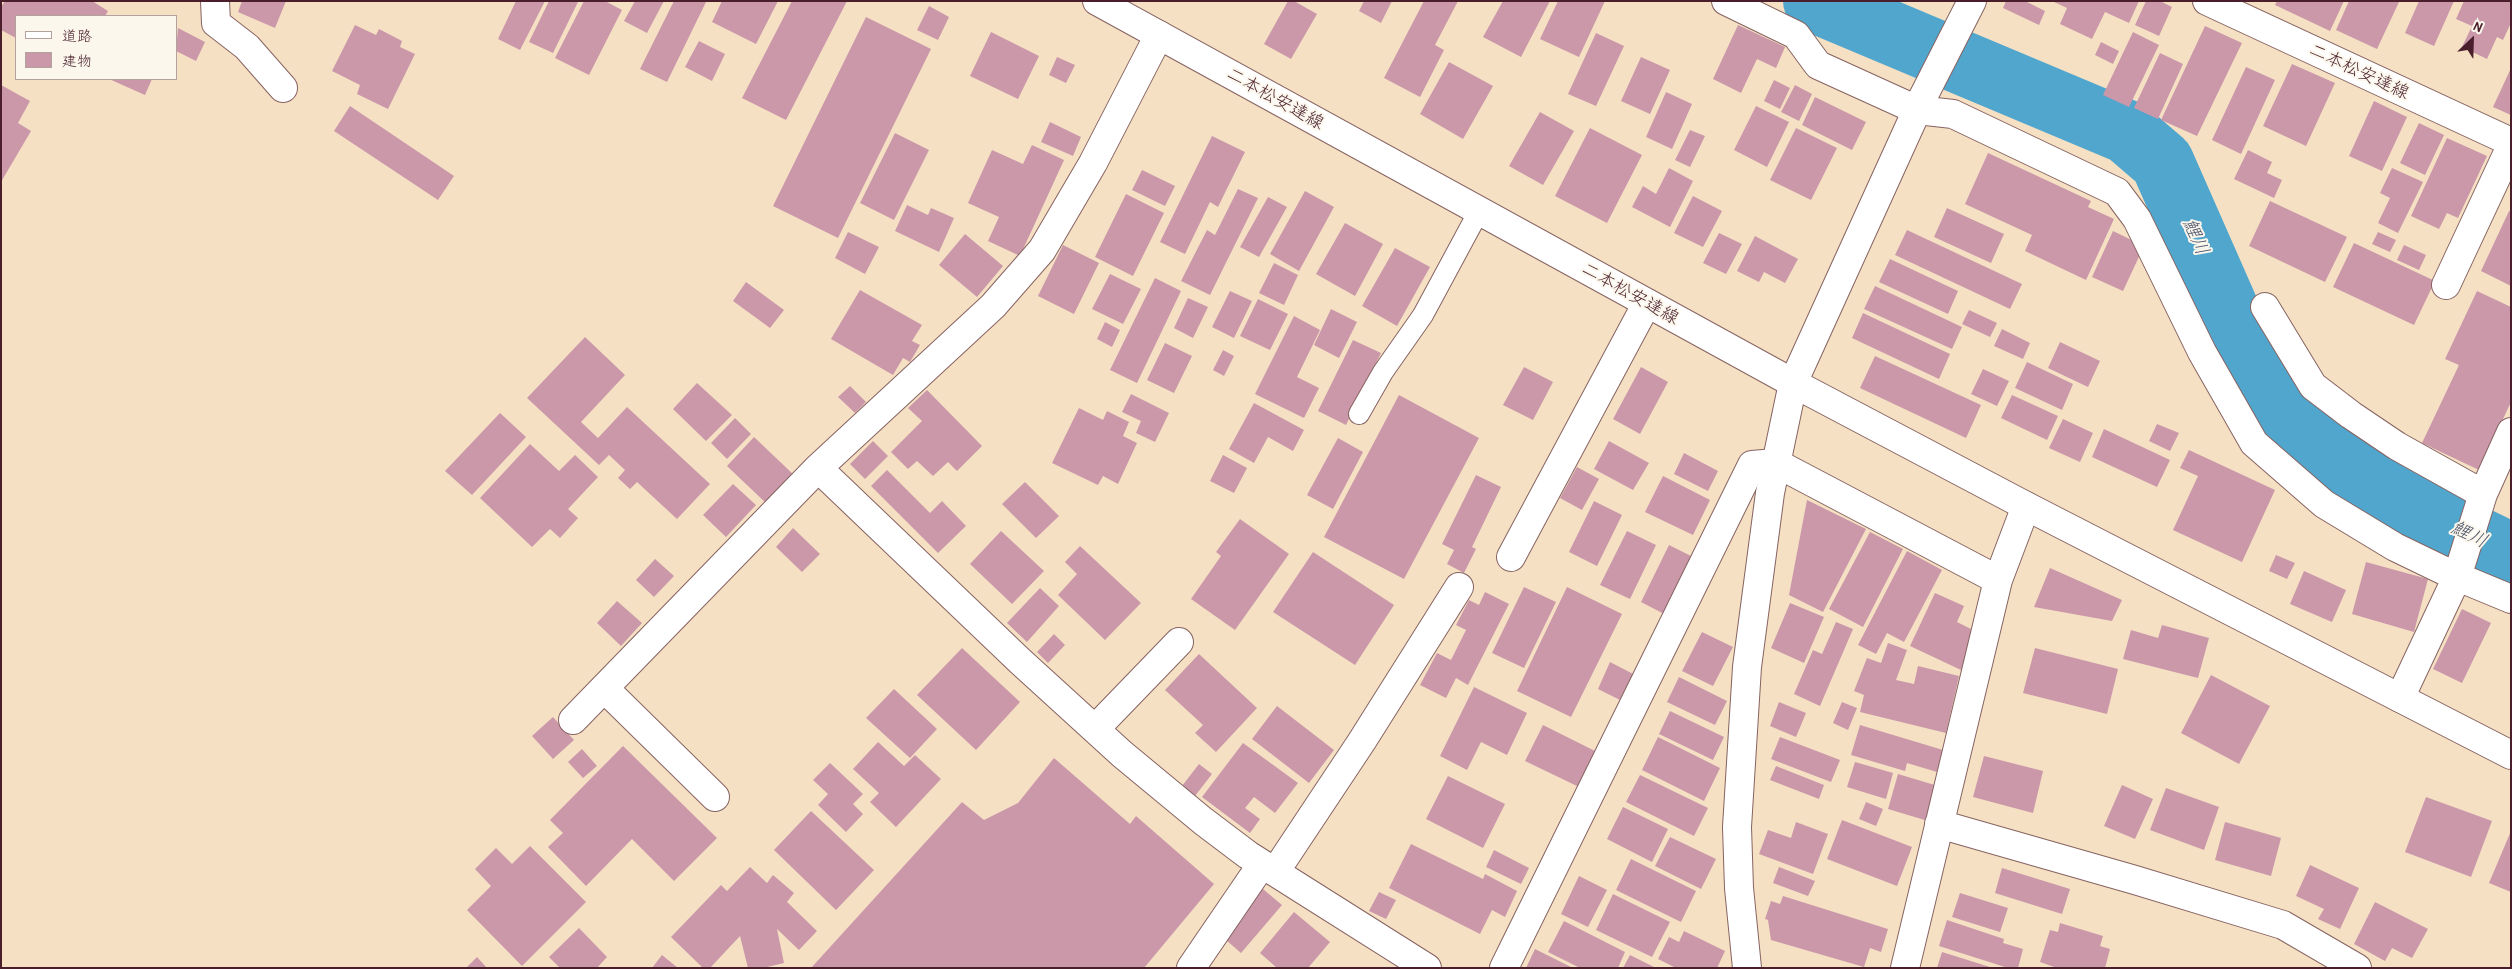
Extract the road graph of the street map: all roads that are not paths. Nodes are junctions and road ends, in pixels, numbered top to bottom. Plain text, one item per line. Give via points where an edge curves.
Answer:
1 (216, 1) edge
2 (1097, 1) edge
3 (1726, 1) edge
4 (2207, 1) edge
5 (1967, 10) edge
6 (1159, 36) junction
7 (283, 88) dead end
8 (1919, 104) junction
9 (2511, 144) edge
10 (1479, 211) junction
11 (2446, 285) dead end
12 (1647, 303) junction
13 (2265, 307) dead end
14 (1793, 383) junction
15 (1358, 414) dead end
16 (2511, 432) edge
17 (1776, 464) junction
18 (818, 468) junction
19 (2482, 500) junction
20 (2026, 506) junction
21 (1511, 557) dead end
22 (2460, 570) junction
23 (1998, 580) junction
24 (1459, 587) dead end
25 (2511, 599) edge
26 (1179, 642) dead end
27 (604, 688) junction
28 (2400, 698) junction
29 (573, 720) dead end
30 (1095, 729) junction
31 (2511, 755) edge
32 (715, 797) dead end
33 (1939, 824) junction
34 (1268, 868) junction
35 (1191, 968) edge
36 (1427, 968) edge
37 (1504, 968) edge
38 (1747, 968) edge
39 (1905, 968) edge
40 (2357, 968) edge

1 - 7 street via 216,23 247,47
2 - 6 street, 二本松安達線
3 - 8 street via 1796,36 1818,65
4 - 9 street, 二本松安達線
5 - 8 street
6 - 10 street, 二本松安達線
6 - 18 street via 1093,163 1042,250 993,306
8 - 14 street
8 - 22 street via 1953,114 2117,192 2137,219 2202,352 2254,443 2324,504 2395,546
9 - 11 street
10 - 12 street, 二本松安達線
10 - 15 lane via 1423,315
12 - 14 street, 二本松安達線
12 - 21 street
13 - 19 street via 2313,386 2351,415
14 - 17 street
14 - 20 street, 二本松安達線
16 - 19 street
17 - 23 street
17 - 37 street via 1752,465
17 - 38 street via 1747,666 1736,827
18 - 27 street
18 - 30 street
19 - 22 street
20 - 23 street
20 - 28 street, 二本松安達線
22 - 25 street
22 - 28 street
23 - 33 street
24 - 34 street via 1362,741
26 - 30 street
27 - 29 street
27 - 32 street
28 - 31 street, 二本松安達線
30 - 34 street via 1203,821
33 - 39 street
33 - 40 street via 2284,925
34 - 35 street
34 - 36 street

